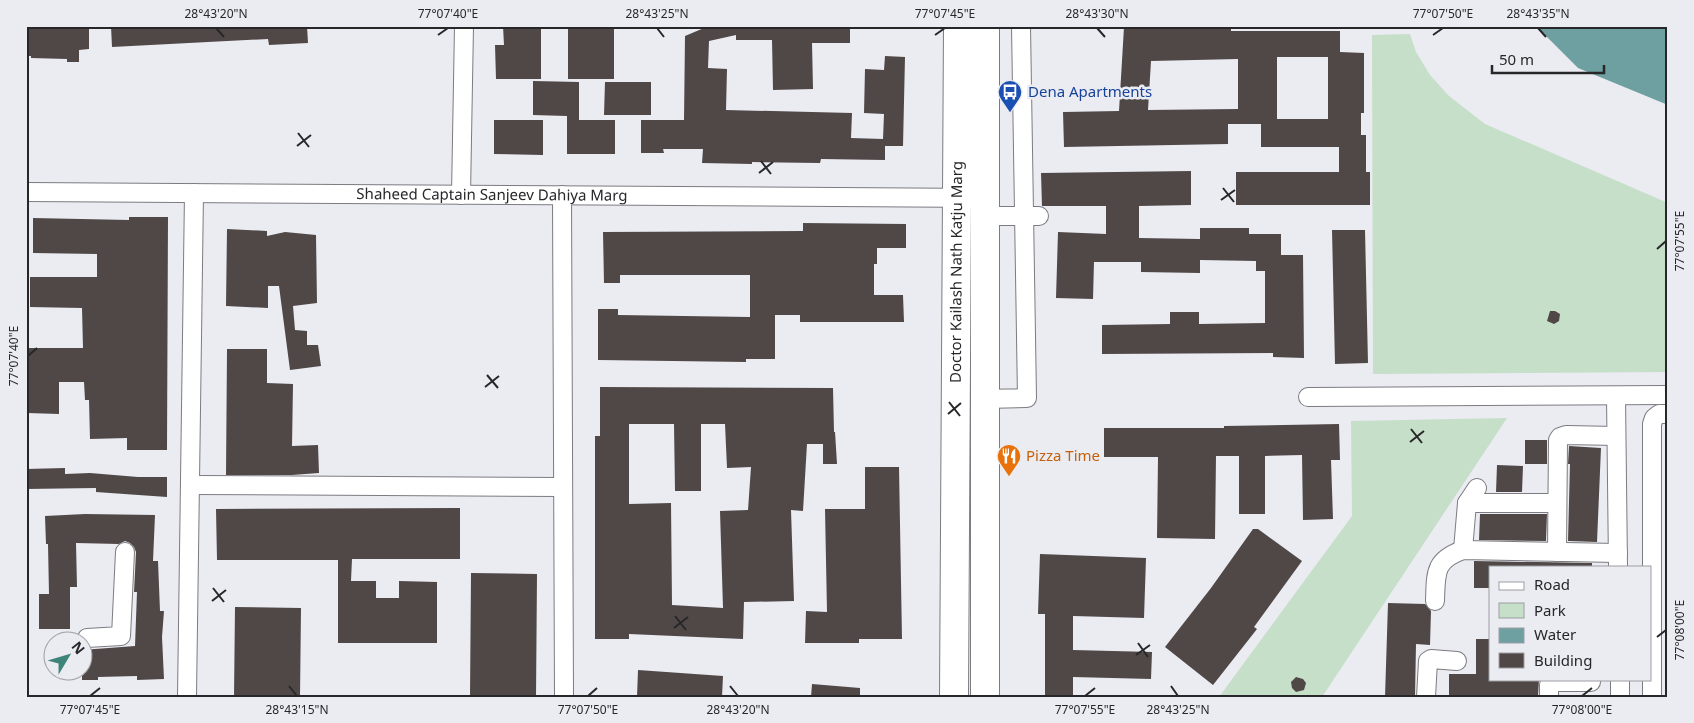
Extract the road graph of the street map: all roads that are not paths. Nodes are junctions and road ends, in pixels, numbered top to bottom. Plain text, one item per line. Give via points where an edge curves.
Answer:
1 (464, 26) edge
2 (958, 26) edge
3 (985, 26) edge
4 (1021, 26) edge
5 (26, 192) edge
6 (194, 193) junction
7 (461, 195) junction
8 (562, 195) junction
9 (957, 198) junction
10 (985, 207) junction
11 (1031, 216) junction
12 (1668, 395) edge
13 (1616, 396) junction
14 (1308, 397) dead end
15 (984, 399) junction
16 (1668, 414) edge
17 (1616, 436) junction
18 (190, 485) junction
19 (563, 487) junction
20 (1477, 488) dead end
21 (1467, 503) junction
22 (1556, 503) junction
23 (1463, 550) junction
24 (125, 552) dead end
25 (1557, 552) junction
26 (1618, 560) edge
27 (1436, 601) dead end
28 (92, 638) edge
29 (1660, 647) edge
30 (1457, 661) dead end
31 (1620, 680) edge
32 (1592, 686) edge
33 (187, 697) edge
34 (564, 697) edge
35 (954, 697) edge
36 (985, 697) edge
37 (1426, 697) edge
38 (1549, 697) edge
39 (1620, 697) edge
40 (1652, 697) edge

1 - 7 street
2 - 9 main road, Doctor Kailash Nath Katju Marg
3 - 10 main road, Doctor Kailash Nath Katju Marg
4 - 11 street
5 - 6 street, Shaheed Captain Sanjeev Dahiya Marg
6 - 7 street, Shaheed Captain Sanjeev Dahiya Marg
6 - 18 street
7 - 8 street, Shaheed Captain Sanjeev Dahiya Marg
8 - 9 street, Shaheed Captain Sanjeev Dahiya Marg
8 - 19 street
9 - 10 street, Shaheed Captain Sanjeev Dahiya Marg
9 - 35 main road, Doctor Kailash Nath Katju Marg
10 - 11 street, Shaheed Captain Sanjeev Dahiya Marg
10 - 15 main road, Doctor Kailash Nath Katju Marg
11 - 15 street via 1027,398
12 - 13 street
13 - 14 street
13 - 17 street
15 - 36 main road, Doctor Kailash Nath Katju Marg
16 - 29 street via 1659,414 1652,424
17 - 22 street via 1560,437
17 - 26 street
18 - 19 street
18 - 33 street
19 - 34 street
20 - 21 street
21 - 22 street
21 - 23 street
22 - 25 street
23 - 25 street
23 - 27 street via 1443,560 1437,568
24 - 28 street via 121,636
25 - 26 street
29 - 40 street
30 - 37 street via 1428,661
31 - 39 street
32 - 38 street via 1552,682

